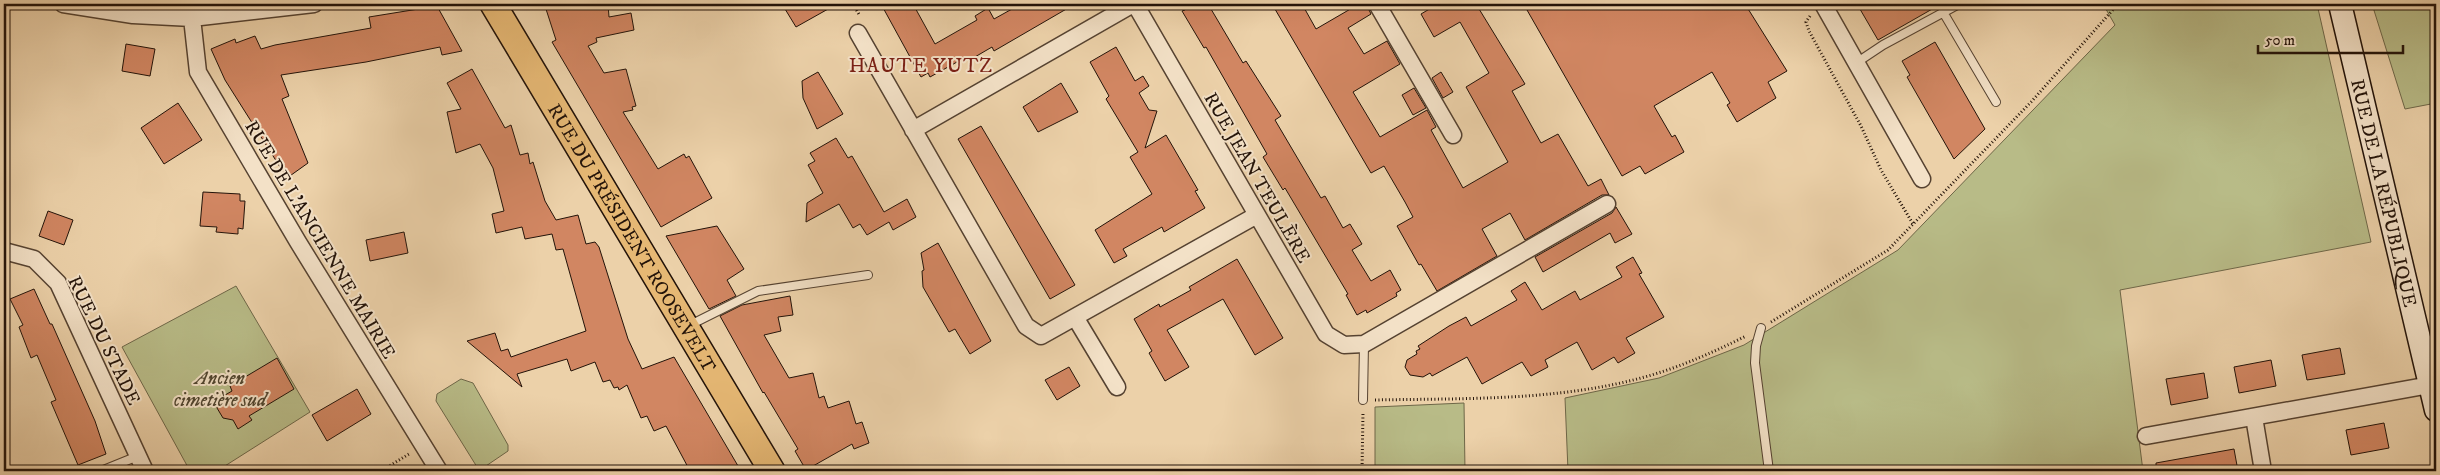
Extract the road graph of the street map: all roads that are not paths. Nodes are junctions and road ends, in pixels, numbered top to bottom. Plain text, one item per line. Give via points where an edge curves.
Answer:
1 (63, 4) edge
2 (314, 4) edge
3 (493, 4) edge
4 (1134, 4) edge
5 (1376, 4) edge
6 (1824, 4) edge
7 (1958, 4) edge
8 (2340, 4) edge
9 (1943, 12) junction
10 (192, 18) junction
11 (858, 33) dead end
12 (1856, 63) junction
13 (1996, 102) dead end
14 (913, 130) junction
15 (1453, 135) dead end
16 (1922, 179) dead end
17 (1606, 204) dead end
18 (1257, 215) junction
19 (4, 251) edge
20 (868, 276) dead end
21 (1075, 317) junction
22 (686, 327) junction
23 (1761, 328) road end
24 (1364, 344) junction
25 (2430, 385) junction
26 (1117, 387) dead end
27 (1363, 400) road end
28 (2436, 410) edge
29 (2254, 417) junction
30 (2146, 436) dead end
31 (141, 464) edge
32 (101, 471) edge
33 (439, 471) edge
34 (772, 471) edge
35 (1769, 471) edge
36 (2262, 471) edge

1 - 10 street via 133,15
2 - 10 street
3 - 22 main road, RUE DU PRÉSIDENT ROOSEVELT
4 - 14 street
4 - 18 street, RUE JEAN TEULÈRE
5 - 15 street
6 - 12 street
7 - 9 lane
8 - 25 street, RUE DE LA RÉPUBLIQUE
9 - 12 lane
9 - 13 lane
10 - 33 street, RUE DE L'ANCIENNE MAIRIE via 198,72
11 - 14 street
12 - 16 street
14 - 21 street via 1026,326 1041,336
17 - 24 street
18 - 21 street
18 - 24 street, RUE JEAN TEULÈRE via 1326,334 1344,346
19 - 31 street, RUE DU STADE via 34,259 58,283
20 - 22 lane via 758,291
21 - 26 street
22 - 34 main road, RUE DU PRÉSIDENT ROOSEVELT
23 - 35 lane via 1754,363
24 - 27 lane
25 - 28 street, RUE DE LA RÉPUBLIQUE
25 - 29 street
29 - 30 street
29 - 36 street
31 - 32 lane

